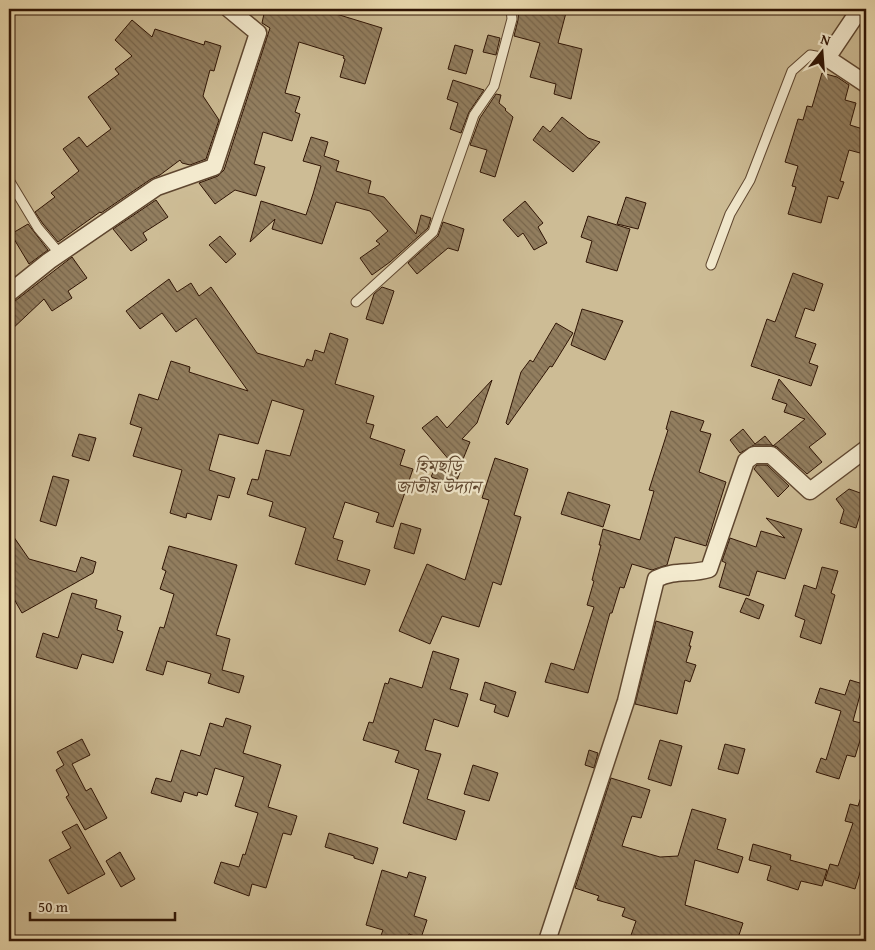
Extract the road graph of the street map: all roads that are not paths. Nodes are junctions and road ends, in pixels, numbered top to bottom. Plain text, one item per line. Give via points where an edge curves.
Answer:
1 (229, 9) edge
2 (511, 9) edge
3 (860, 9) edge
4 (828, 58) junction
5 (866, 84) edge
6 (9, 180) edge
7 (60, 254) junction
8 (711, 265) dead end
9 (9, 293) edge
10 (356, 302) dead end
11 (866, 449) edge
12 (547, 941) edge

1 - 7 street via 258,33 214,167 158,187
2 - 10 lane via 512,19 494,86 474,115 433,232
3 - 4 street
4 - 5 street
4 - 8 lane via 810,55 792,71 750,180 730,214
6 - 7 lane via 38,228
7 - 9 street
11 - 12 street via 810,491 771,454 754,455 746,461 708,569 675,572 656,579 626,701

